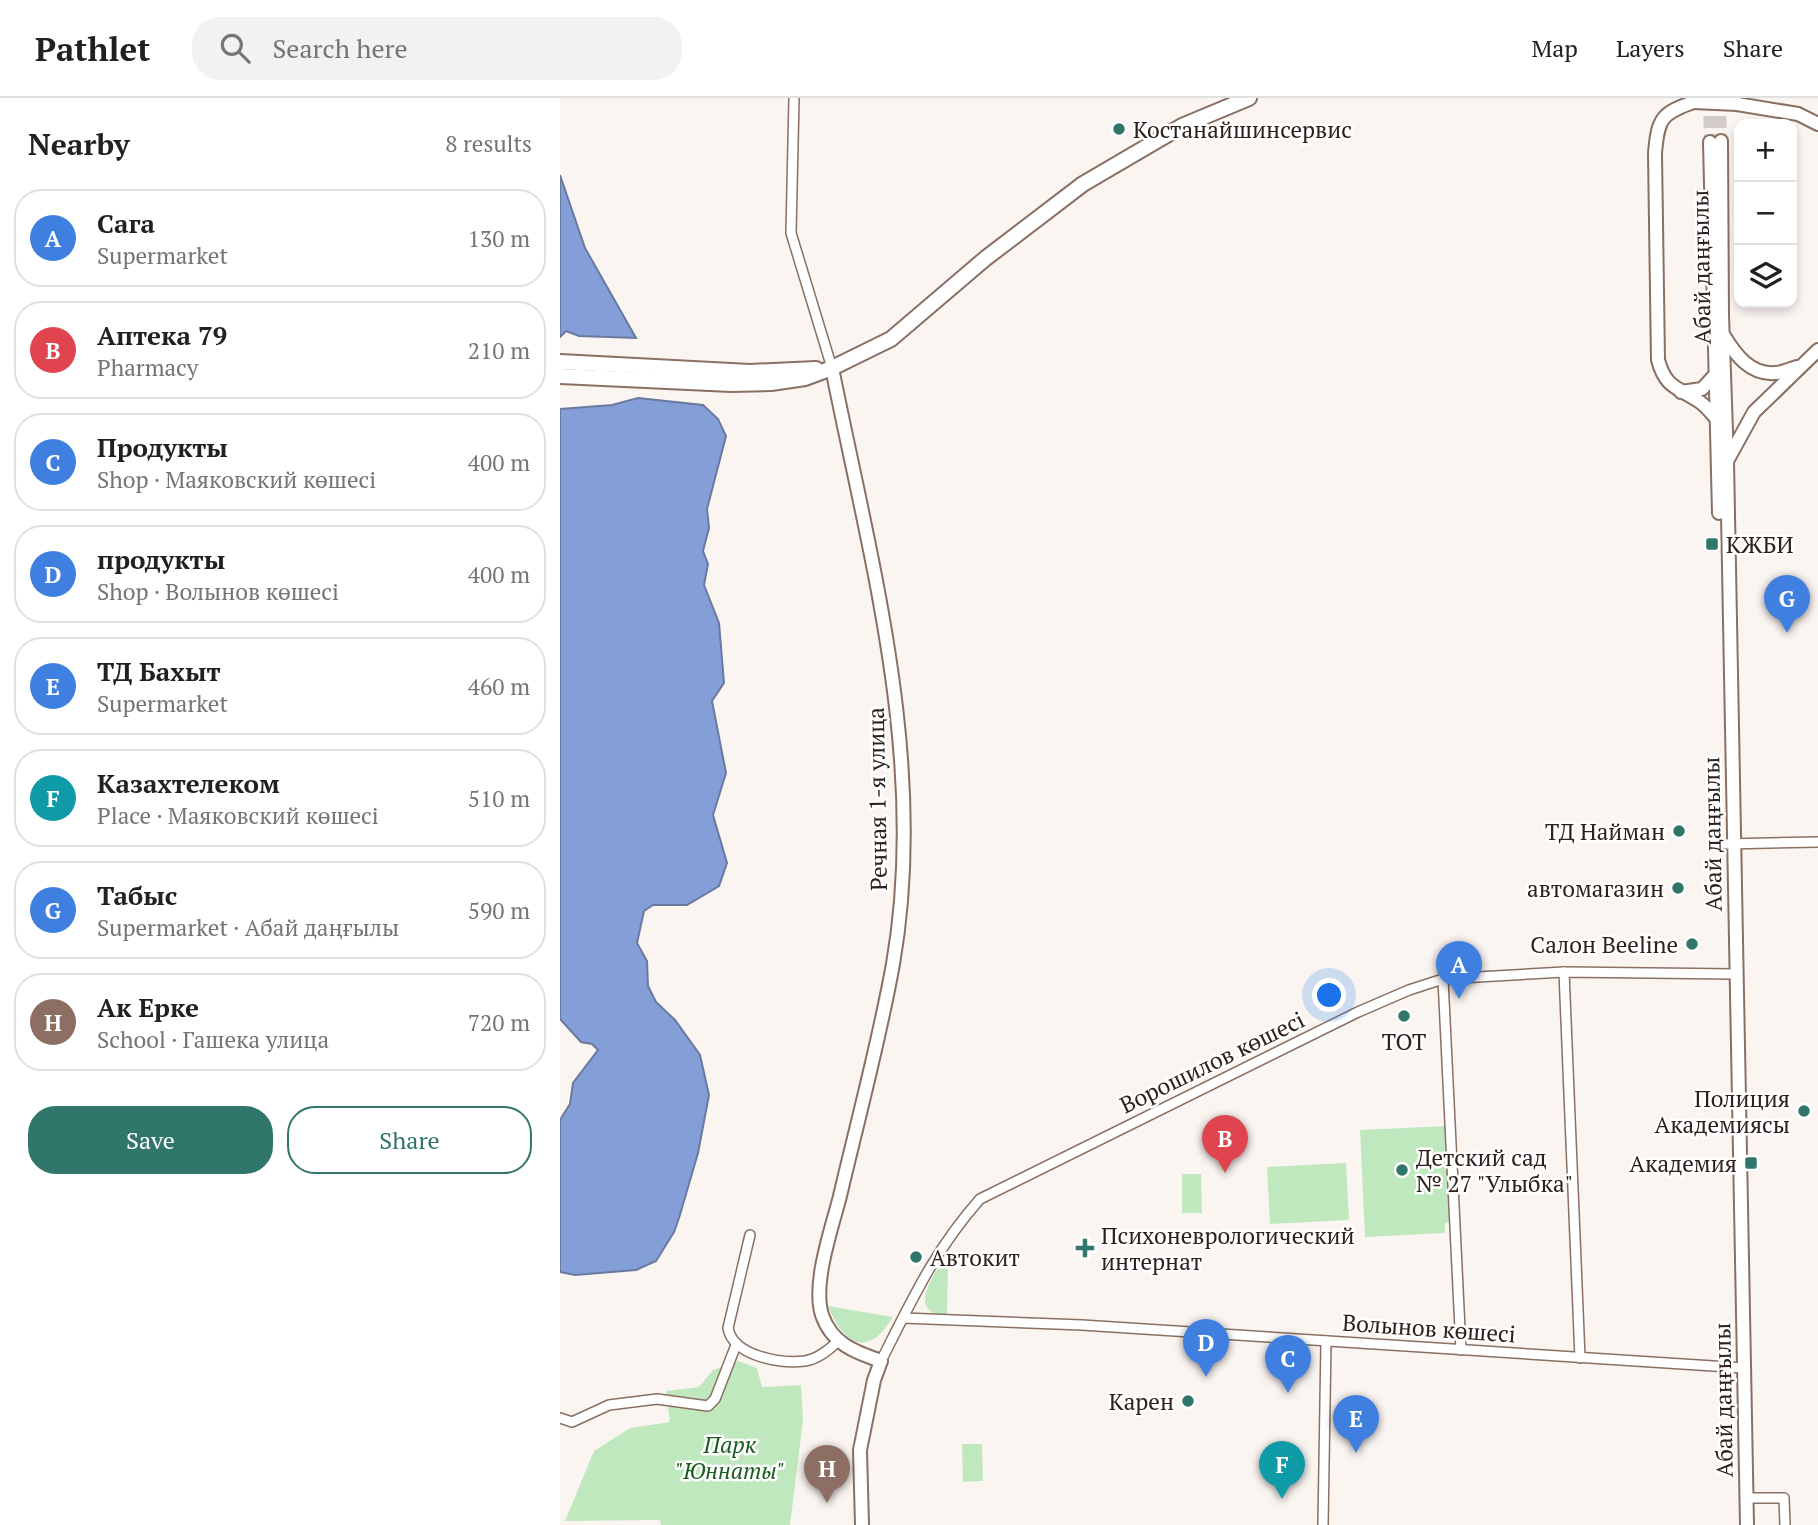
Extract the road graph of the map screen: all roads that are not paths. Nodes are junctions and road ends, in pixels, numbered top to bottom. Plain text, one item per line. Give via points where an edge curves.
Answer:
1 (794, 98) edge
2 (1249, 98) edge
3 (1818, 124) edge
4 (1723, 335) junction
5 (1818, 350) edge
6 (1801, 366) junction
7 (832, 368) junction
8 (566, 369) edge
9 (1715, 375) junction
10 (1681, 392) junction
11 (1716, 418) junction
12 (1727, 461) junction
13 (1818, 842) edge
14 (1730, 844) junction
15 (1564, 972) junction
16 (1732, 974) junction
17 (1443, 978) junction
18 (750, 1235) dead end
19 (903, 1318) junction
20 (838, 1341) junction
21 (1326, 1341) junction
22 (736, 1345) junction
23 (1461, 1350) junction
24 (1580, 1358) junction
25 (881, 1361) junction
26 (1740, 1368) junction
27 (560, 1418) edge
28 (1746, 1499) junction
29 (862, 1525) edge
30 (1323, 1525) edge
31 (1739, 1525) edge
32 (1747, 1525) edge
33 (1784, 1525) edge

1 - 7 street via 791,233
2 - 7 highway via 1182,126 1083,184 891,338
3 - 10 main road, bridge via 1798,114 1694,102 1670,110 1657,130 1658,360 1662,374
4 - 6 main road via 1752,368 1774,374
4 - 9 main road, Абай даңғылы via 1715,142
4 - 12 main road, Абай даңғылы
5 - 6 main road
6 - 12 main road via 1754,412
7 - 8 highway via 805,378 731,384
7 - 20 main road, Речная 1-я улица via 891,661 898,709 903,827 893,963 820,1283 822,1315
9 - 10 main road via 1702,389
9 - 11 main road, Абай даңғылы
10 - 11 main road via 1702,403
11 - 14 main road, Абай даңғылы
12 - 14 main road, Абай даңғылы
13 - 14 street
14 - 16 main road, Абай даңғылы
15 - 16 street, Ворошилов көшесі
15 - 17 street, Ворошилов көшесі
15 - 24 street
16 - 26 main road, Абай даңғылы
17 - 19 street, Ворошилов көшесі via 1358,1012 980,1199 940,1249
17 - 23 street
18 - 22 street via 728,1328
19 - 21 street, Волынов көшесі
19 - 25 street, Ворошилов көшесі
20 - 22 street via 806,1361 769,1358
20 - 25 main road
21 - 23 street, Волынов көшесі
21 - 30 street
22 - 27 street via 708,1406 657,1399 609,1405 572,1422
23 - 24 street, Волынов көшесі
24 - 26 street, Волынов көшесі
25 - 29 main road via 860,1450
26 - 28 main road, Абай даңғылы
26 - 31 main road, Абай даңғылы
28 - 32 main road, Абай даңғылы
28 - 33 street via 1784,1498

